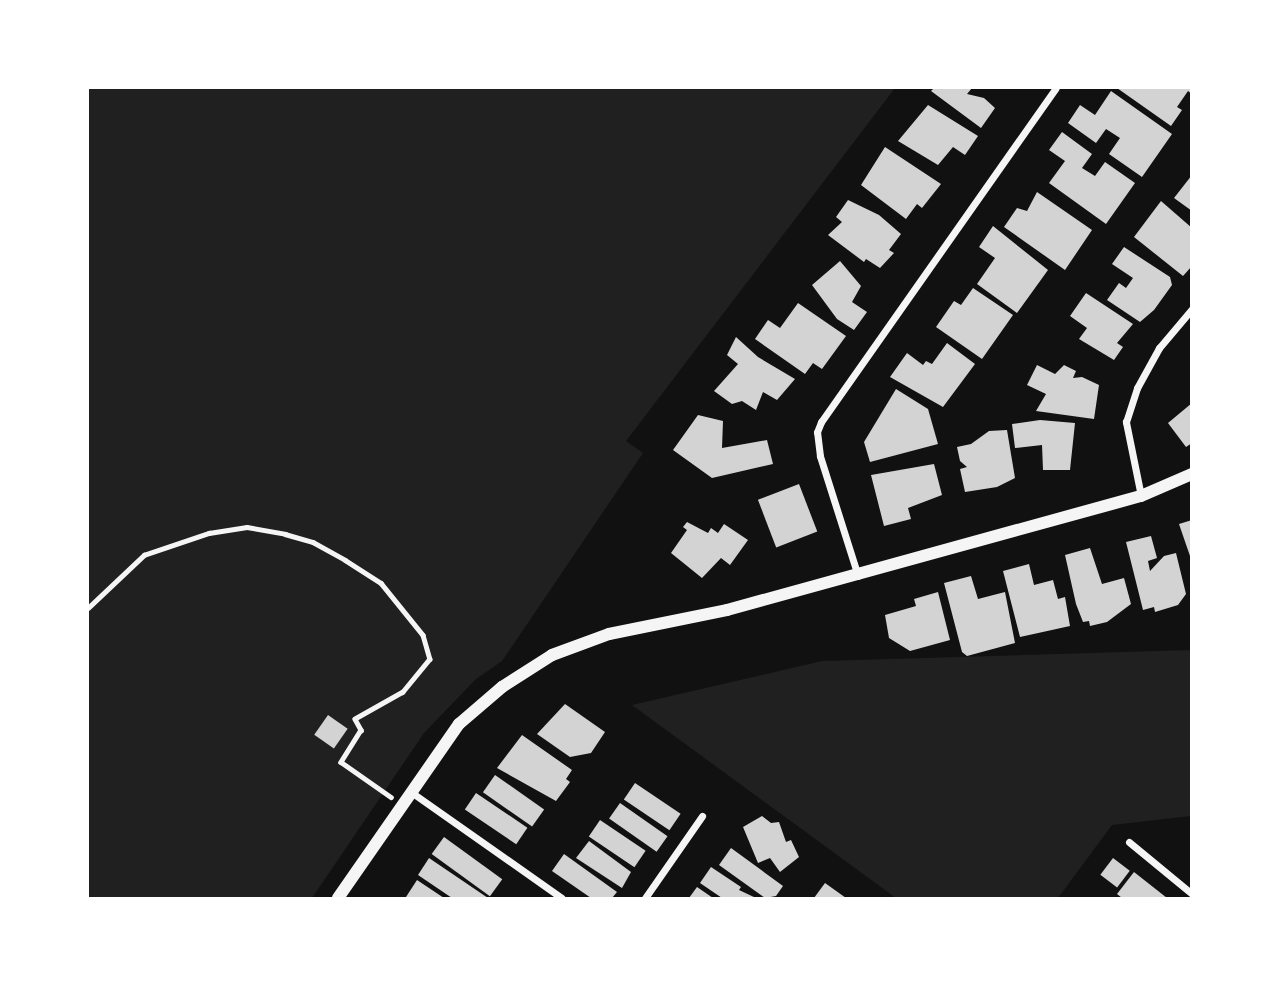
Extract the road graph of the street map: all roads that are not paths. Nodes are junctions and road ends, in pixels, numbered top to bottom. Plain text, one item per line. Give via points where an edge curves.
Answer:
1 (1056, 88) edge
2 (1192, 309) edge
3 (1192, 474) edge
4 (1141, 496) junction
5 (858, 576) junction
6 (409, 791) junction
7 (702, 816) dead end
8 (1129, 842) dead end
9 (1192, 894) edge
10 (338, 898) edge
11 (562, 898) edge
12 (645, 898) edge

1 - 5 street via 821,422 817,432 820,456
2 - 4 street via 1158,348 1126,422
3 - 4 street
4 - 5 street
5 - 6 street via 609,634 552,655 502,687 459,724
6 - 10 street
6 - 11 street
7 - 12 street
8 - 9 street

